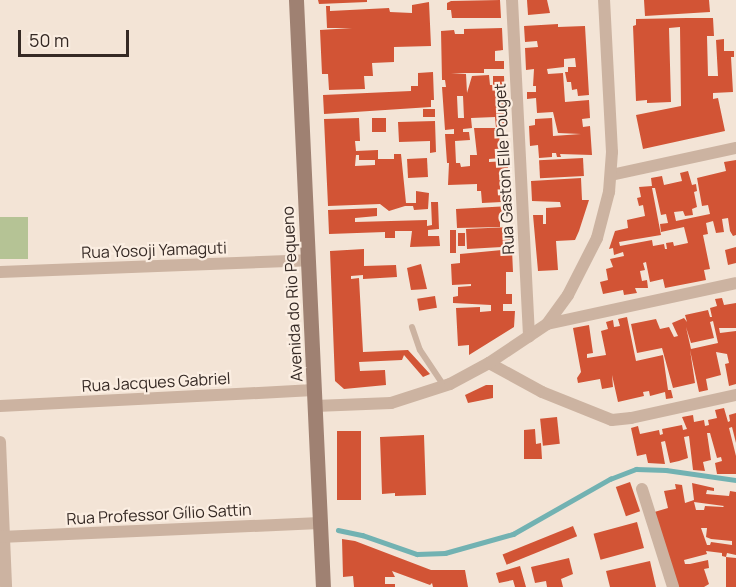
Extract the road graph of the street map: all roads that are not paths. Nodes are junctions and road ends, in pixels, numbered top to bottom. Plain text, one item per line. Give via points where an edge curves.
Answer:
1 (297, 0) edge
2 (512, 0) edge
3 (604, 0) edge
4 (736, 148) edge
5 (611, 176) junction
6 (308, 260) junction
7 (0, 272) edge
8 (736, 283) edge
9 (547, 324) junction
10 (412, 327) dead end
11 (529, 337) junction
12 (489, 363) junction
13 (444, 386) junction
14 (314, 390) junction
15 (736, 395) edge
16 (0, 406) edge
17 (315, 406) junction
18 (0, 442) edge
19 (642, 489) dead end
20 (320, 523) junction
21 (2, 537) edge
22 (6, 587) edge
23 (323, 587) edge
24 (673, 587) edge

1 - 6 main road, Avenida do Rio Pequeno
2 - 11 street, Rua Gaston Elle Pouget
3 - 5 street
4 - 5 street
5 - 9 street via 597,238 568,295
6 - 7 street, Rua Yosoji Yamaguti
6 - 14 main road, Avenida do Rio Pequeno
8 - 9 street
9 - 11 street
10 - 13 lane via 420,350
11 - 12 street
12 - 13 street
12 - 15 street via 542,392 612,420
13 - 17 street via 391,403
14 - 16 street, Rua Jacques Gabriel
14 - 17 main road, Avenida do Rio Pequeno
17 - 20 main road, Avenida do Rio Pequeno
18 - 21 street
19 - 24 street
20 - 21 street, Rua Professor Gílio Sattin
20 - 23 main road, Avenida do Rio Pequeno
21 - 22 street

